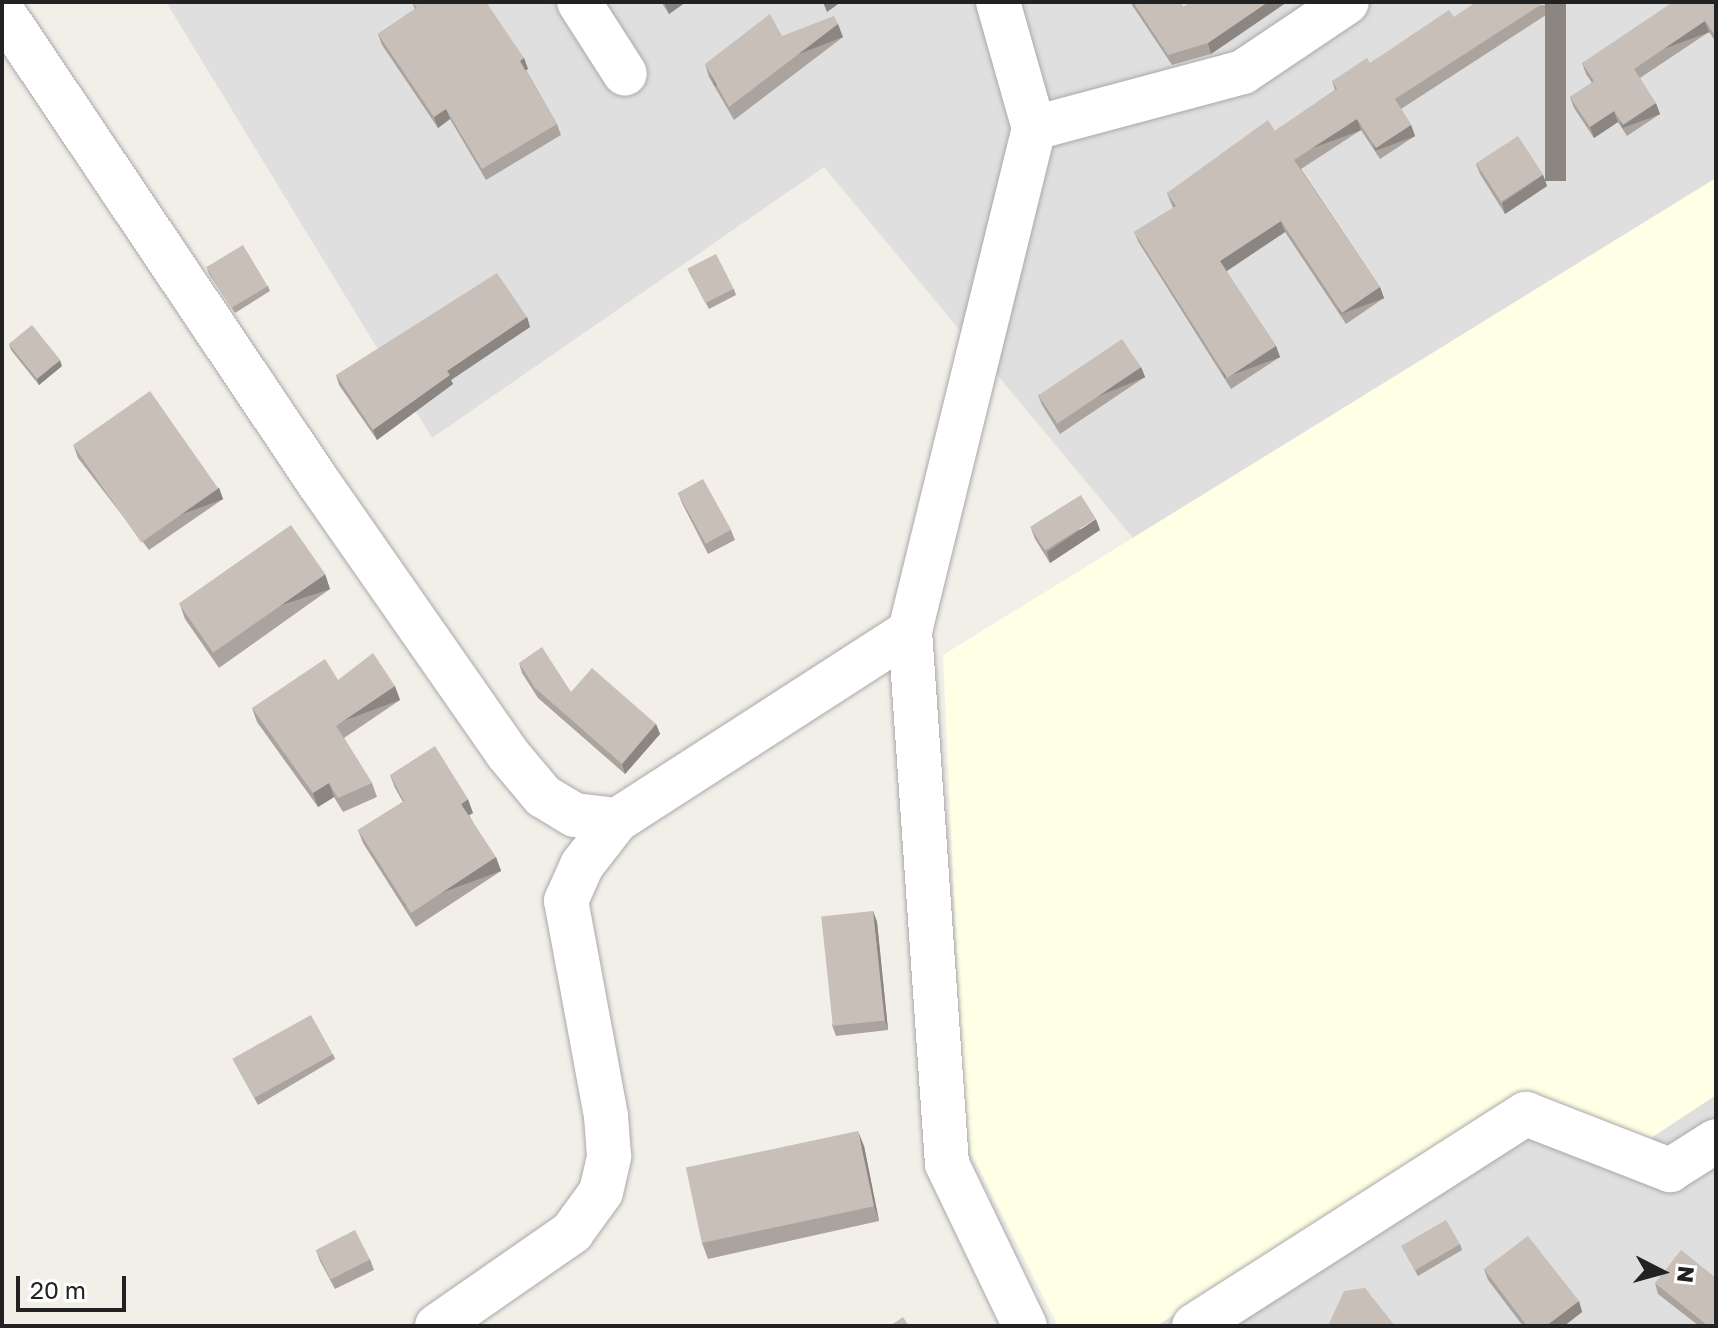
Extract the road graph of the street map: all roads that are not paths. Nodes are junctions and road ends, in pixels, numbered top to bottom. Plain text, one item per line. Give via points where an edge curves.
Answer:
1 (579, 2) edge
2 (998, 2) edge
3 (1347, 2) edge
4 (2, 11) edge
5 (625, 74) dead end
6 (1034, 128) junction
7 (910, 631) junction
8 (617, 820) junction
9 (1716, 1141) edge
10 (437, 1326) edge
11 (1025, 1326) edge
12 (1194, 1326) edge

1 - 5 street
2 - 6 street
3 - 6 street via 1243,72
4 - 8 street via 507,753 543,796 575,815
6 - 7 street
7 - 8 street
7 - 11 street via 947,1164
8 - 10 street via 582,865 566,901 606,1116 609,1156 601,1192 572,1232
9 - 12 street via 1670,1170 1526,1114

